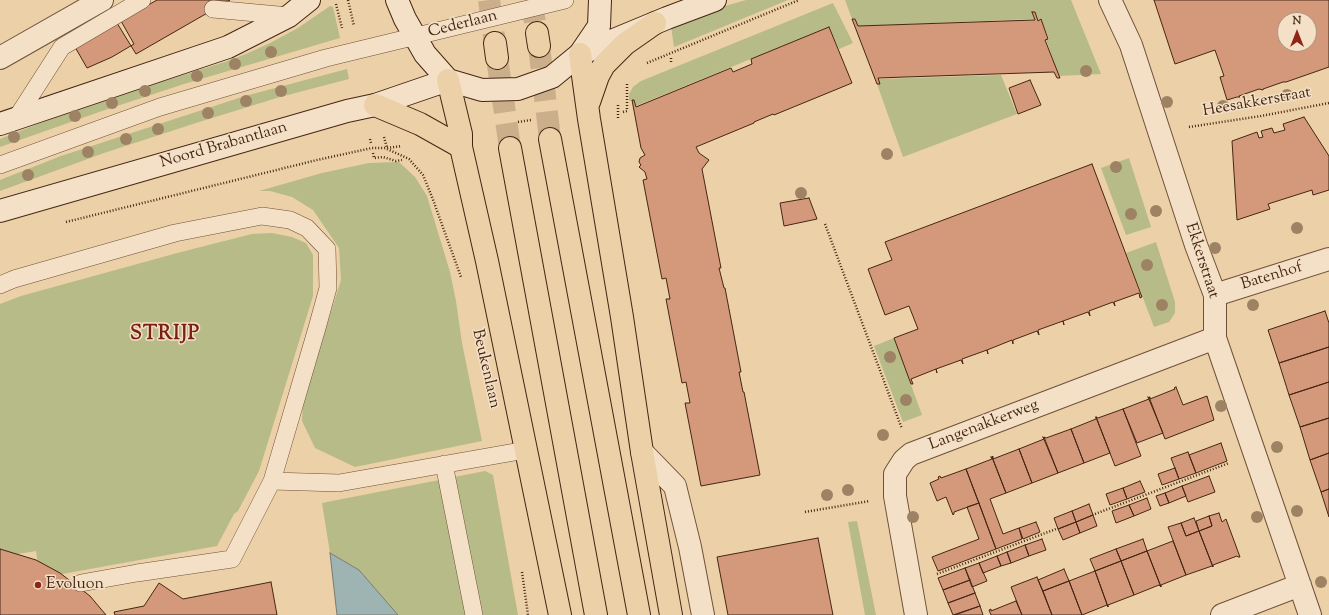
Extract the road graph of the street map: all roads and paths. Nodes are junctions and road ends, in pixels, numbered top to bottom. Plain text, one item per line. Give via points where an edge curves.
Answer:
1 (102, 0) edge
2 (142, 0) edge
3 (309, 0) edge
4 (398, 0) edge
5 (566, 0) edge
6 (600, 0) edge
7 (715, 0) edge
8 (799, 0) edge
9 (1110, 0) edge
10 (335, 2) dead end
11 (213, 9) dead end
12 (289, 16) junction
13 (655, 23) junction
14 (342, 30) dead end
15 (416, 36) junction
16 (580, 54) junction
17 (0, 58) edge
18 (658, 58) dead end
19 (671, 58) dead end
20 (672, 63) dead end
21 (448, 80) junction
22 (627, 82) dead end
23 (1329, 102) edge
24 (375, 105) junction
25 (588, 107) junction
26 (623, 112) dead end
27 (9, 121) edge
28 (1189, 127) dead end
29 (370, 139) dead end
30 (550, 139) tunnel mouth
31 (371, 143) dead end
32 (461, 147) junction
33 (510, 148) tunnel mouth
34 (373, 154) dead end
35 (402, 160) dead end
36 (0, 165) edge
37 (0, 211) edge
38 (61, 224) dead end
39 (825, 224) dead end
40 (1329, 259) edge
41 (463, 282) dead end
42 (0, 285) edge
43 (1215, 295) junction
44 (1215, 338) junction
45 (903, 434) dead end
46 (526, 450) junction
47 (642, 452) junction
48 (1235, 461) dead end
49 (444, 464) junction
50 (272, 481) junction
51 (895, 496) junction
52 (805, 512) dead end
53 (1095, 514) dead end
54 (1056, 530) dead end
55 (521, 569) dead end
56 (932, 576) dead end
57 (81, 583) dead end
58 (1300, 585) junction
59 (474, 615) edge
60 (528, 615) edge
61 (560, 615) edge
62 (596, 615) edge
63 (639, 615) edge
64 (671, 615) edge
65 (703, 615) edge
66 (916, 615) edge
67 (1222, 615) edge
68 (1310, 615) edge

1 - 17 street
2 - 27 lane via 62,47
3 - 12 street
4 - 15 street via 405,19
5 - 15 lane, Cederlaan
6 - 16 street via 599,26
7 - 13 street
8 - 18 path
9 - 43 street, Ekkerstraat via 1133,52 1196,246
10 - 14 path
11 - 12 lane
12 - 27 street via 228,47
13 - 16 street
13 - 25 main road via 625,44 604,64
15 - 21 street via 425,54
15 - 36 lane, Cederlaan via 326,58 160,107
16 - 21 street via 552,77 518,89 482,90
16 - 25 main road
19 - 20 path
21 - 24 street, Noord Brabantlaan
21 - 32 main road via 461,134
22 - 26 path via 627,111
23 - 28 path, Heesakkerstraat
24 - 32 main road via 420,124
24 - 37 street, Noord Brabantlaan
25 - 47 main road
29 - 31 path
30 - 63 main road
32 - 46 main road
33 - 62 main road
34 - 35 path via 374,158
38 - 41 path, Noord Brabantlaan via 317,160 372,148 387,148 409,158 423,175
39 - 45 path
40 - 43 street, Batenhof
42 - 50 lane via 175,233 229,222 262,216 290,220 307,228 327,250 328,288
43 - 44 street, Ekkerstraat
44 - 51 street, Langenakkerweg via 911,454 895,474
44 - 58 street, Ekkerstraat
46 - 49 lane
46 - 61 main road
47 - 64 main road
47 - 65 street via 675,486
48 - 53 path
49 - 50 lane via 339,483
49 - 59 lane
50 - 57 lane via 232,559
51 - 52 path
51 - 66 street, Langenakkerweg
54 - 56 path
55 - 60 path
58 - 67 street
58 - 68 street, Ekkerstraat

